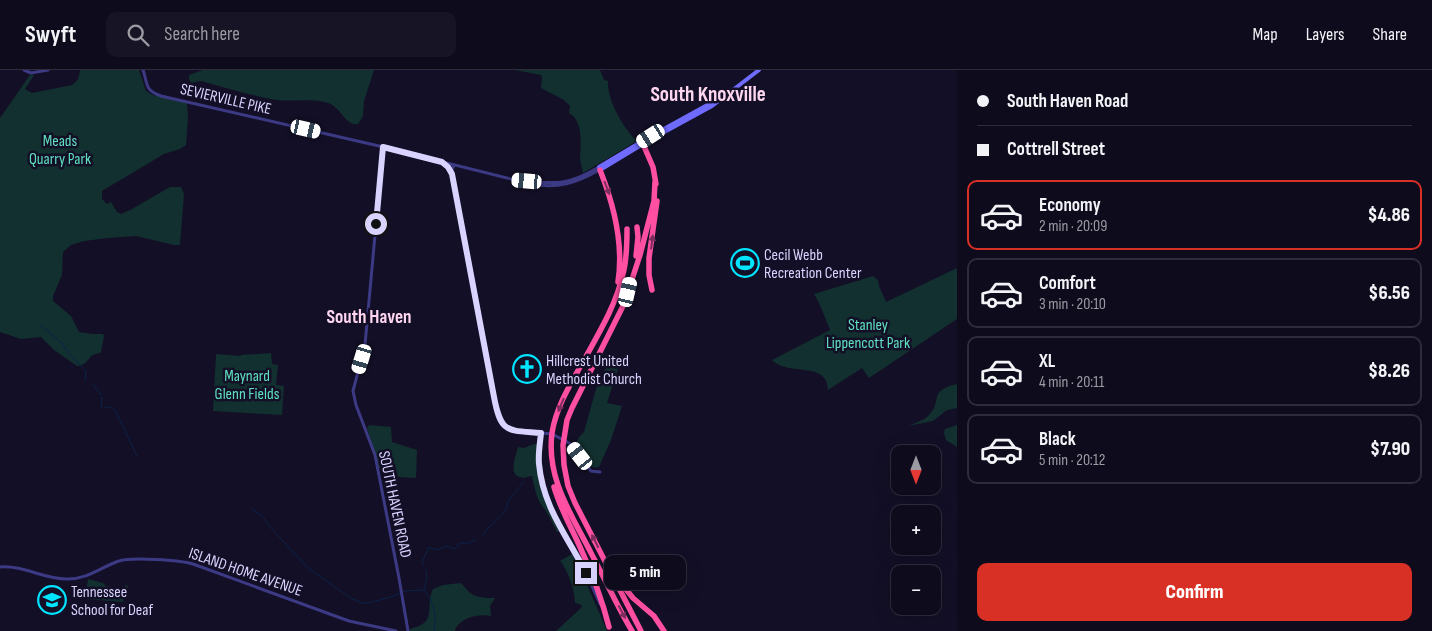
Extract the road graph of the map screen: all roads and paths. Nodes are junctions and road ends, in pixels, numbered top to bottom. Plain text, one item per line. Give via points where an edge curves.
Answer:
1 (24, 70) edge
2 (48, 70) edge
3 (143, 70) edge
4 (759, 70) edge
5 (644, 142) junction
6 (383, 147) junction
7 (629, 151) junction
8 (442, 162) junction
9 (454, 165) junction
10 (601, 168) junction
11 (452, 174) junction
12 (515, 180) junction
13 (655, 182) junction
14 (637, 227) dead end
15 (627, 228) dead end
16 (652, 290) dead end
17 (628, 292) junction
18 (610, 310) junction
19 (541, 433) junction
20 (552, 454) junction
21 (600, 472) dead end
22 (604, 560) junction
23 (0, 567) edge
24 (610, 629) edge
25 (396, 631) edge
26 (408, 631) edge
27 (632, 631) edge
28 (641, 631) edge
29 (664, 631) edge

1 - 2 street via 31,73
3 - 6 street, SEVIERVILLE PIKE via 147,86 154,94
4 - 5 main road, SEVIERVILLE PIKE via 716,102
5 - 7 main road, SEVIERVILLE PIKE
5 - 13 highway
6 - 8 street, SEVIERVILLE PIKE
6 - 26 street, SOUTH HAVEN ROAD via 365,344 353,391 375,455
7 - 10 main road, SEVIERVILLE PIKE
7 - 10 main road, SEVIERVILLE PIKE
8 - 9 street, SEVIERVILLE PIKE
8 - 11 street
9 - 11 street
9 - 12 street, SEVIERVILLE PIKE
10 - 12 street, SEVIERVILLE PIKE via 569,181 547,184
10 - 12 street, SEVIERVILLE PIKE via 583,179 563,185 542,186
10 -> 18 highway via 619,239 619,275
11 - 19 street via 499,418 505,427 512,430
16 -> 13 highway via 649,265 657,202
13 - 17 highway via 652,207
14 - 17 highway via 637,250
15 - 18 highway via 623,274
22 -> 17 highway via 568,486 564,434 572,408
18 -> 20 highway via 560,408 553,430
19 - 21 street via 552,434 569,443 591,471
19 - 24 street via 539,463 547,502 579,559
20 - 24 highway via 558,500 601,595
20 -> 27 highway via 553,469 564,504
22 - 28 highway
22 - 29 highway via 625,589 654,616
23 - 25 street, ISLAND HOME AVENUE via 15,567 69,580 89,576 125,560 183,561 349,621

